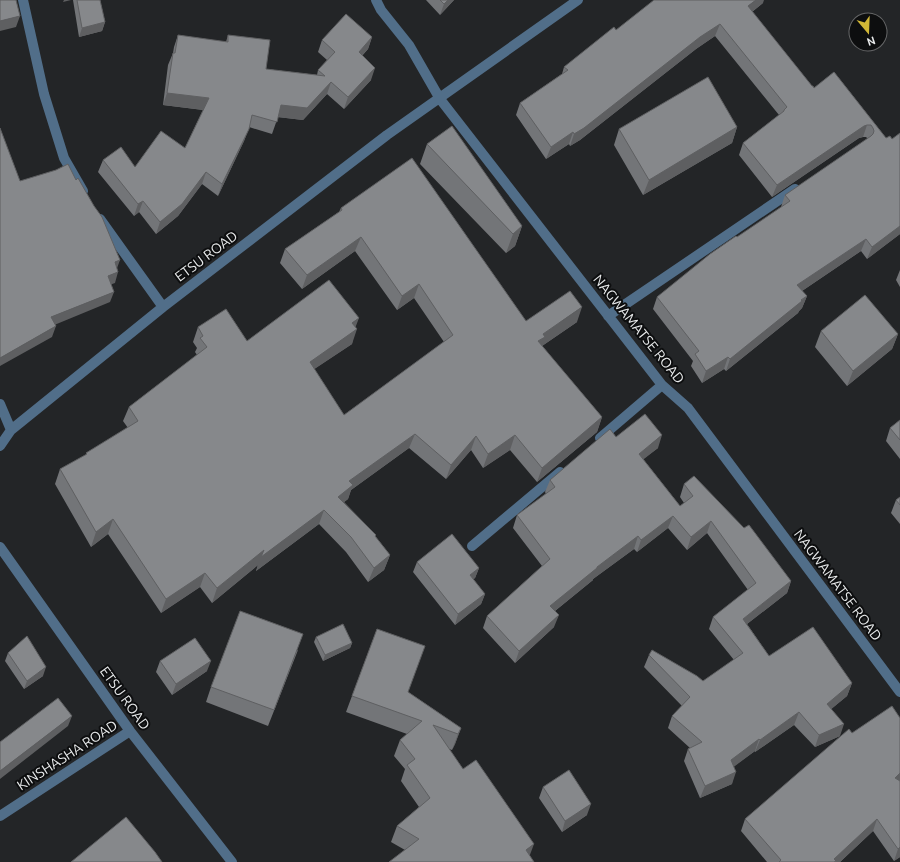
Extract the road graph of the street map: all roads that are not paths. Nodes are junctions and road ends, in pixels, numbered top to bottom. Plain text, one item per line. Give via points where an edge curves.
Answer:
1 (23, 0) edge
2 (376, 0) edge
3 (578, 0) edge
4 (440, 99) junction
5 (803, 183) edge
6 (89, 201) edge
7 (96, 213) edge
8 (163, 307) junction
9 (608, 316) junction
10 (662, 385) junction
11 (0, 404) edge
12 (11, 430) junction
13 (0, 446) edge
14 (591, 446) edge
15 (567, 466) edge
16 (472, 546) dead end
17 (0, 547) edge
18 (900, 692) edge
19 (130, 731) junction
20 (0, 816) edge
21 (232, 862) edge

1 - 6 street via 44,94 64,158
2 - 4 street, NAGWAMATSE ROAD via 409,45
3 - 4 street, ETSU ROAD
4 - 8 street, ETSU ROAD via 381,140
4 - 9 street, NAGWAMATSE ROAD
5 - 9 street
7 - 8 street
8 - 12 street, ETSU ROAD
9 - 10 street, NAGWAMATSE ROAD
10 - 14 street
10 - 18 street, NAGWAMATSE ROAD via 688,408
11 - 12 street
12 - 13 street, ETSU ROAD
15 - 16 street
17 - 19 street, ETSU ROAD
19 - 20 street, KINSHASHA ROAD
19 - 21 street, ETSU ROAD

